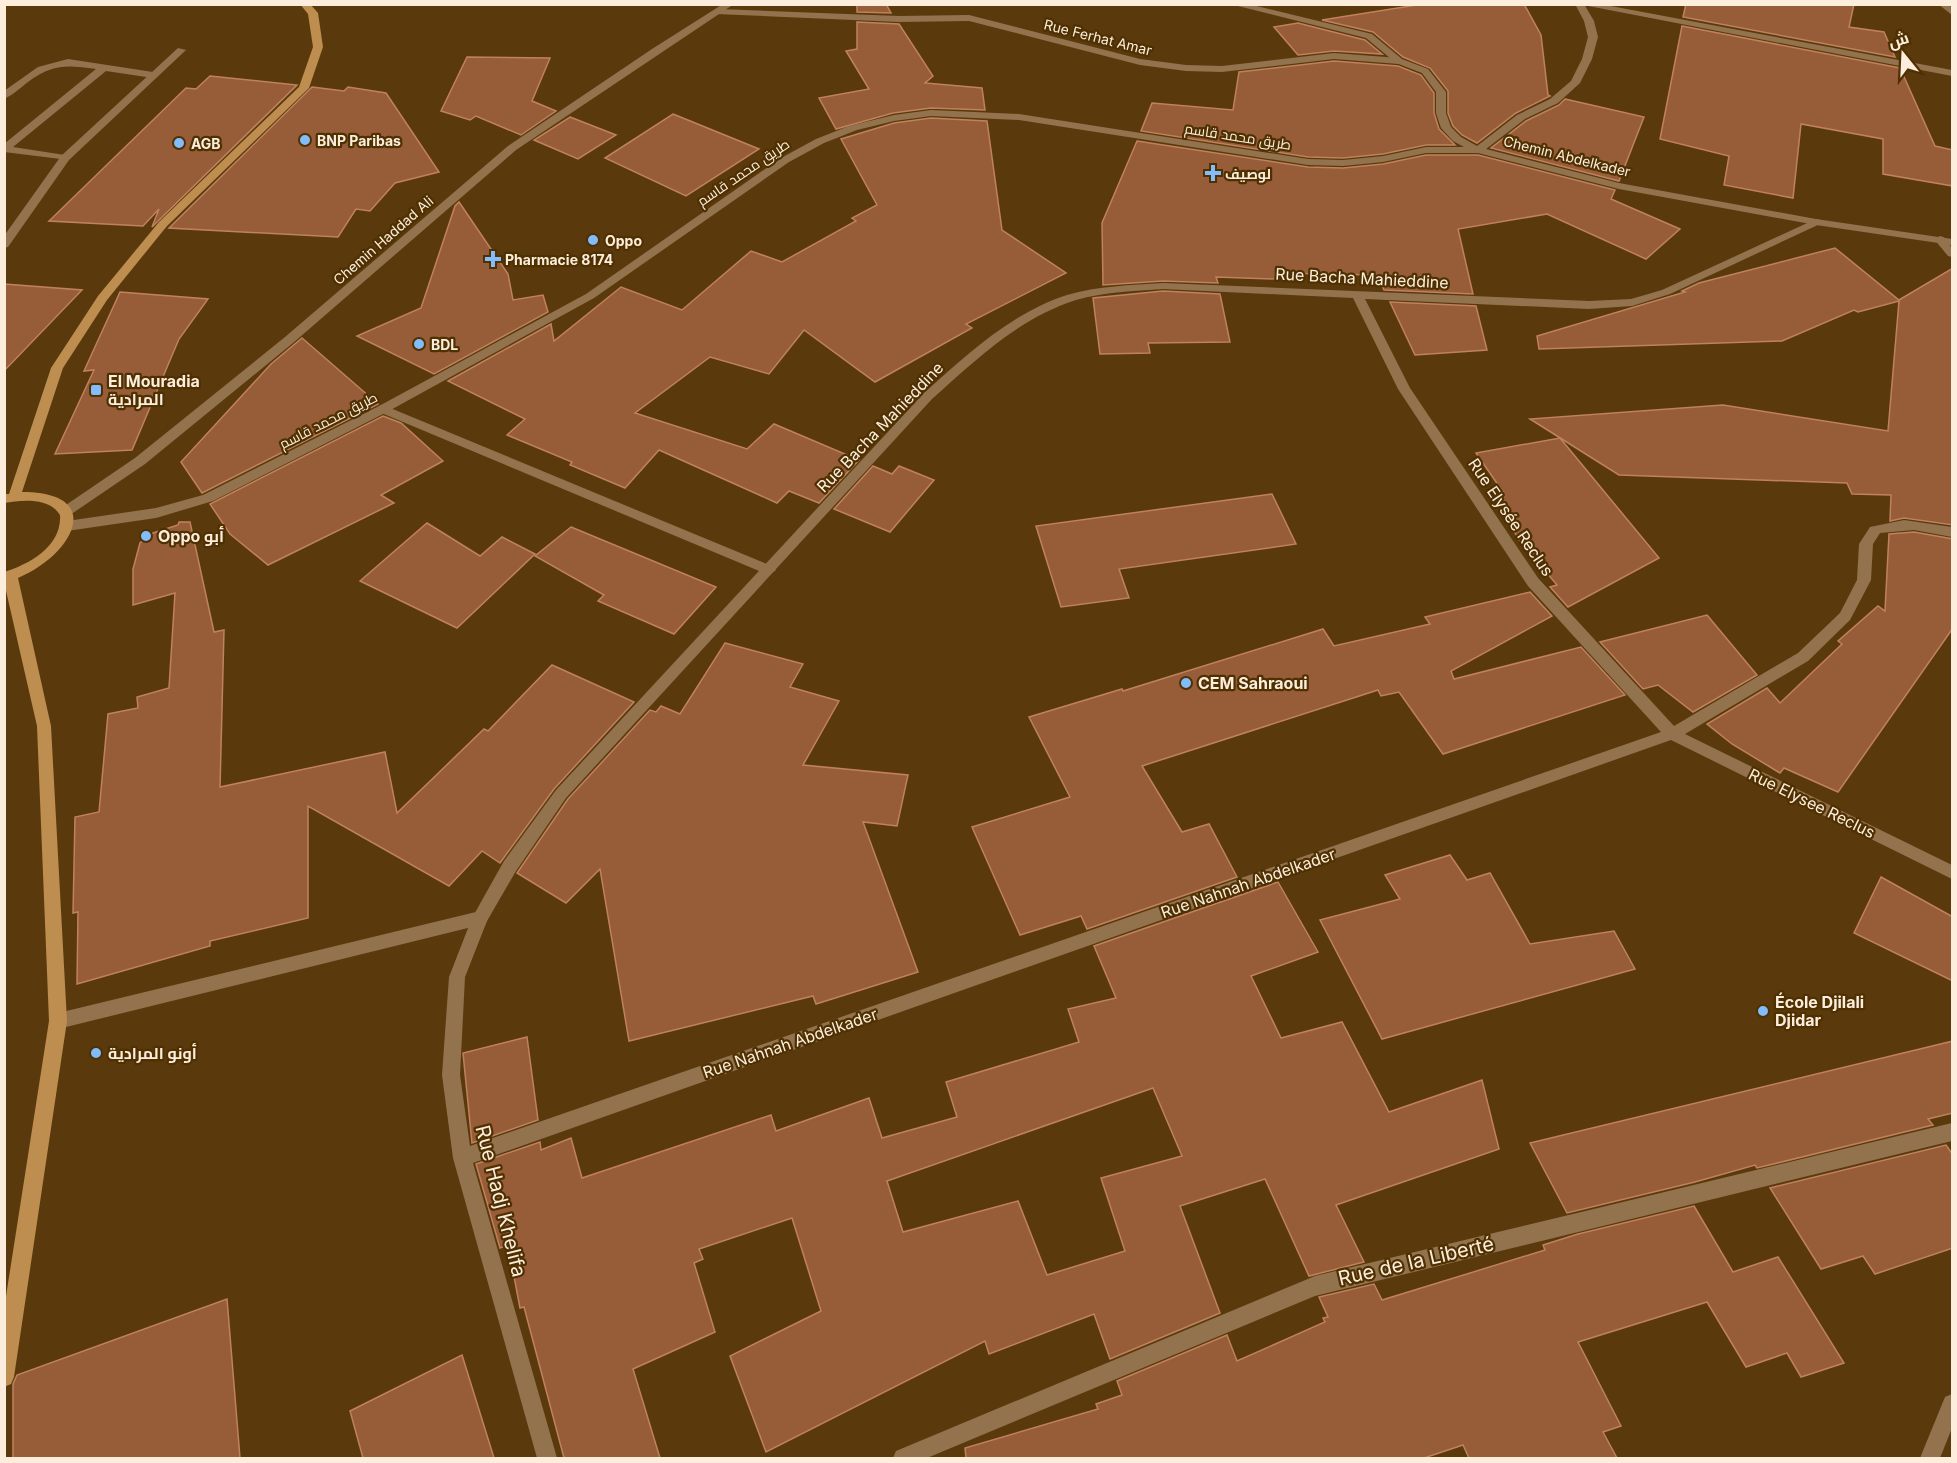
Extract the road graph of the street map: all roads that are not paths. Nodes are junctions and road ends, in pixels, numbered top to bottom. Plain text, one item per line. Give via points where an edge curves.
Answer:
1 (304, 4) edge
2 (730, 4) edge
3 (1234, 4) edge
4 (1580, 4) edge
5 (1942, 4) edge
6 (718, 12) junction
7 (1953, 12) edge
8 (181, 50) dead end
9 (1400, 61) junction
10 (103, 68) junction
11 (1953, 73) edge
12 (153, 75) junction
13 (4, 96) edge
14 (5, 149) edge
15 (1478, 150) junction
16 (65, 158) junction
17 (1816, 222) junction
18 (1940, 240) junction
19 (1953, 242) edge
20 (4, 245) edge
21 (1953, 254) edge
22 (1357, 294) junction
23 (383, 409) junction
24 (9, 498) edge
25 (66, 519) junction
26 (1953, 532) edge
27 (769, 570) junction
28 (8, 576) edge
29 (1672, 734) junction
30 (1953, 872) edge
31 (480, 918) junction
32 (58, 1021) junction
33 (1953, 1132) edge
34 (462, 1158) junction
35 (4, 1377) edge
36 (1953, 1404) edge
37 (547, 1458) edge
38 (903, 1458) edge
39 (1930, 1458) edge

1 - 24 main road via 313,13 318,47 304,88 163,224 102,298 57,368
2 - 6 street, Chemin Haddad Ali
3 - 9 street, Chemin Abdelkader via 1369,36
4 - 11 street
4 - 15 street via 1593,37 1575,83
5 - 7 street
6 - 9 street, Rue Ferhat Amar via 899,20 969,18 1140,62 1186,69 1222,69 1334,56
6 - 25 street, Chemin Haddad Ali via 512,148 280,348
8 - 12 street
9 - 15 street, Chemin Abdelkader via 1425,71 1441,92 1446,128
10 - 12 street
10 - 13 street via 55,63 43,67
10 - 14 street
12 - 16 street
14 - 16 street
15 - 17 street, Chemin Abdelkader via 1619,186
15 - 23 street, طريق محمد قاسم via 1426,150 1383,159 1308,162 1019,117 931,113 894,118 853,128 784,160 590,296
16 - 20 street
17 - 18 street, Chemin Abdelkader
17 - 22 street, Rue Bacha Mahieddine via 1666,292 1632,302 1588,304
18 - 19 street, Chemin Abdelkader
18 - 21 street
22 - 27 street, Rue Bacha Mahieddine via 1163,286 1103,291 1046,306 995,338 928,396
22 - 29 street, Rue Elysée Reclus via 1404,389 1533,582
23 - 25 street, طريق محمد قاسم via 208,498 156,513
23 - 27 street
24 - 25 main road via 45,499 57,504
25 - 28 main road via 61,540 50,554
26 - 29 street, Rue Nahnah Abdelkader via 1914,524 1893,524 1875,530 1866,544 1864,580 1845,616 1803,657
27 - 31 street, Rue Bacha Mahieddine via 561,794 510,866
28 - 32 main road via 44,726
29 - 30 street, Rue Elysee Reclus
29 - 34 street, Rue Nahnah Abdelkader
31 - 32 street
31 - 34 street, Rue Hadj Khelifa via 457,977 451,1075
32 - 35 main road
33 - 38 street, Rue de la Liberté via 1315,1286
34 - 37 street, Rue Hadj Khelifa
36 - 39 street

